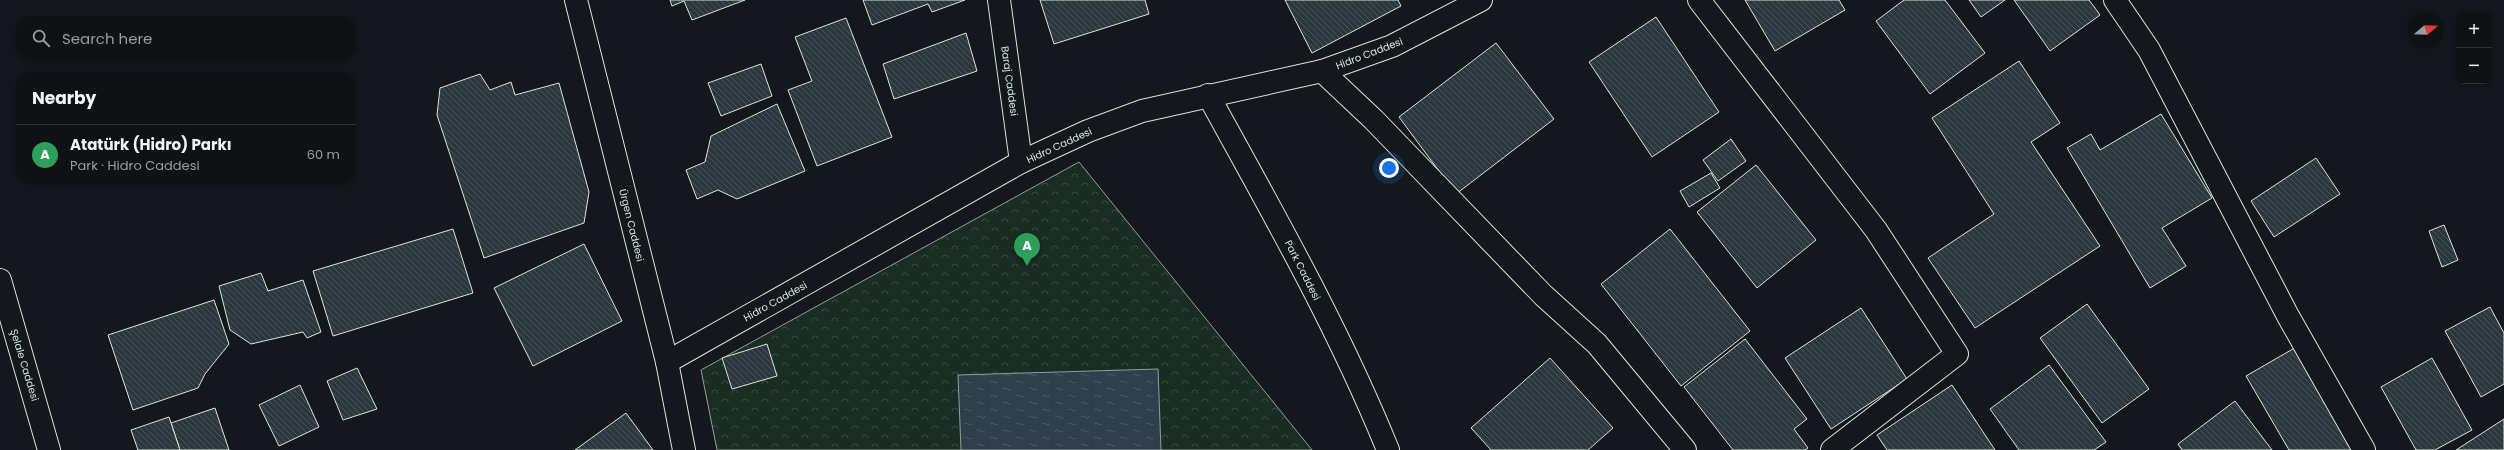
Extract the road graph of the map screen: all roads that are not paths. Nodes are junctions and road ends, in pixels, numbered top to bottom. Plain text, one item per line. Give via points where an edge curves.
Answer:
1 (576, 0) edge
2 (999, 0) edge
3 (1481, 0) edge
4 (1700, 0) edge
5 (2115, 0) edge
6 (1322, 71) junction
7 (1208, 95) junction
8 (1021, 162) junction
9 (0, 280) edge
10 (667, 362) junction
11 (49, 450) edge
12 (684, 450) edge
13 (1388, 450) edge
14 (1685, 450) edge
15 (1832, 450) edge
16 (2364, 450) edge

1 - 10 street, Ürgen Caddesi
2 - 8 street, Baraj Caddesi
3 - 6 street, Hidro Caddesi via 1392,46
4 - 15 street via 1876,230 1957,354
5 - 16 street via 2150,50 2288,316
6 - 7 street, Hidro Caddesi
6 - 14 street via 1374,120 1543,295 1597,344
7 - 8 street, Hidro Caddesi via 1142,111 1088,131
7 - 13 street, Park Caddesi via 1302,267 1352,367
8 - 10 street, Hidro Caddesi
9 - 11 street, Şelale Caddesi
10 - 12 street, Ürgen Caddesi

